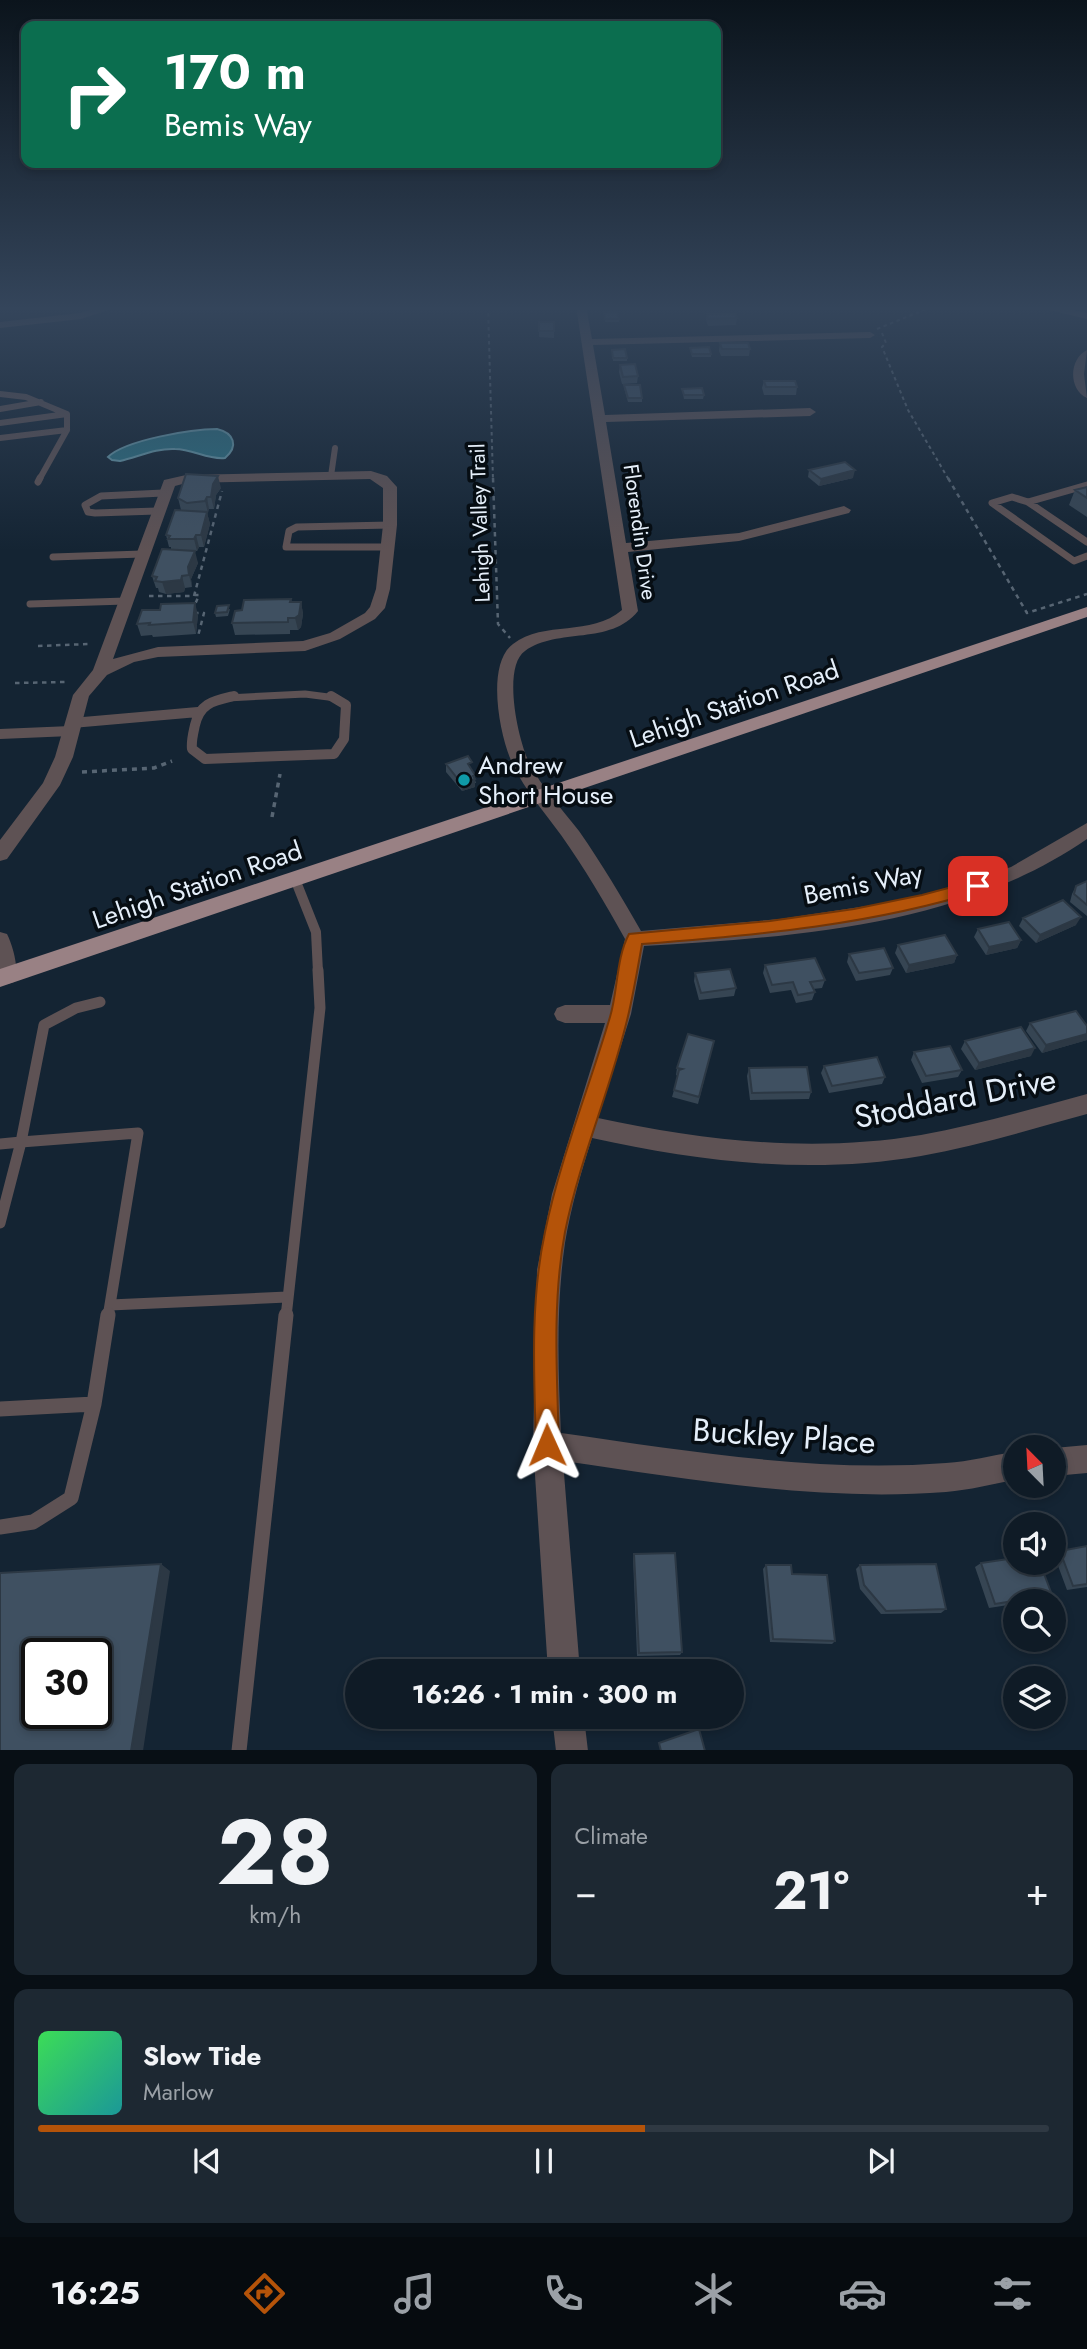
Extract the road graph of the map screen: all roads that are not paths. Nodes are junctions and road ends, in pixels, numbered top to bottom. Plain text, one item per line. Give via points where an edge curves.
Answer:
1 (594, 388) edge
2 (0, 394) edge
3 (42, 402) junction
4 (0, 409) edge
5 (810, 412) dead end
6 (66, 414) junction
7 (599, 419) junction
8 (0, 423) edge
9 (67, 430) junction
10 (0, 438) edge
11 (335, 448) dead end
12 (331, 476) junction
13 (38, 482) dead end
14 (1087, 485) edge
15 (163, 493) junction
16 (1028, 502) junction
17 (844, 510) dead end
18 (157, 511) junction
19 (390, 525) junction
20 (1087, 542) edge
21 (387, 547) junction
22 (622, 548) junction
23 (142, 554) junction
24 (1087, 556) edge
25 (53, 557) dead end
26 (126, 601) junction
27 (30, 604) dead end
28 (1087, 612) edge
29 (101, 671) junction
30 (198, 712) junction
31 (71, 727) junction
32 (0, 734) edge
33 (544, 796) junction
34 (1087, 830) edge
35 (0, 854) edge
36 (295, 879) junction
37 (635, 939) junction
38 (0, 940) edge
39 (4, 977) edge
40 (100, 1002) dead end
41 (565, 1014) dead end
42 (620, 1014) junction
43 (1087, 1104) edge
44 (586, 1126) junction
45 (21, 1142) junction
46 (0, 1144) edge
47 (0, 1223) edge
48 (287, 1297) junction
49 (110, 1306) junction
50 (94, 1404) junction
51 (0, 1409) edge
52 (547, 1445) junction
53 (1087, 1458) edge
54 (1066, 1461) edge
55 (1003, 1468) edge
56 (0, 1527) edge
57 (563, 1659) edge
58 (569, 1729) edge
59 (240, 1750) edge
60 (572, 1750) edge

1 - 7 street, Florendin Drive
2 - 3 lane
3 - 4 lane
3 - 6 lane
5 - 7 street
6 - 8 lane
6 - 9 lane
7 - 22 street, Florendin Drive
9 - 10 lane
9 - 13 lane
11 - 12 lane
12 - 15 street via 173,481
12 - 19 street via 371,475 387,482
14 - 16 lane
15 - 18 street
15 - 18 lane via 101,496 85,505 88,512 95,513
16 - 20 lane
16 - 24 lane via 1012,498 992,503 1073,561
17 - 22 street via 739,537
18 - 23 street
19 - 21 street
19 - 21 lane via 297,527 289,531 286,547
21 - 29 street via 377,608 335,636 305,646 158,652
22 - 33 street, Florendin Drive via 631,603 626,617 518,648 505,671 514,748
23 - 25 lane
23 - 26 street
26 - 27 lane
26 - 29 street
28 - 33 main road, Lehigh Station Road
29 - 31 street via 81,695
30 - 30 lane via 225,697 329,695 346,705 345,740 342,749 323,756 205,759 192,749
30 - 31 lane
31 - 32 lane
31 - 35 street via 51,785
33 - 36 main road, Lehigh Station Road
33 - 37 street via 601,877
34 - 37 street, Bemis Way via 1018,872 922,902 770,927
36 - 39 main road, Lehigh Station Road
36 - 48 lane via 316,932 320,1008
37 - 42 street
38 - 39 street
40 - 45 lane via 76,1008 44,1025
41 - 42 street
42 - 44 street
43 - 44 street, Stoddard Drive via 919,1145 792,1157 686,1147
44 - 52 street via 558,1219 549,1273
45 - 46 lane
45 - 47 lane
45 - 49 lane via 138,1133
48 - 49 lane
48 - 59 lane
49 - 50 lane
50 - 51 lane
50 - 56 lane via 71,1498 33,1522
52 - 55 street, Buckley Place via 768,1476 943,1478
52 - 57 street
53 - 54 street
58 - 60 street

